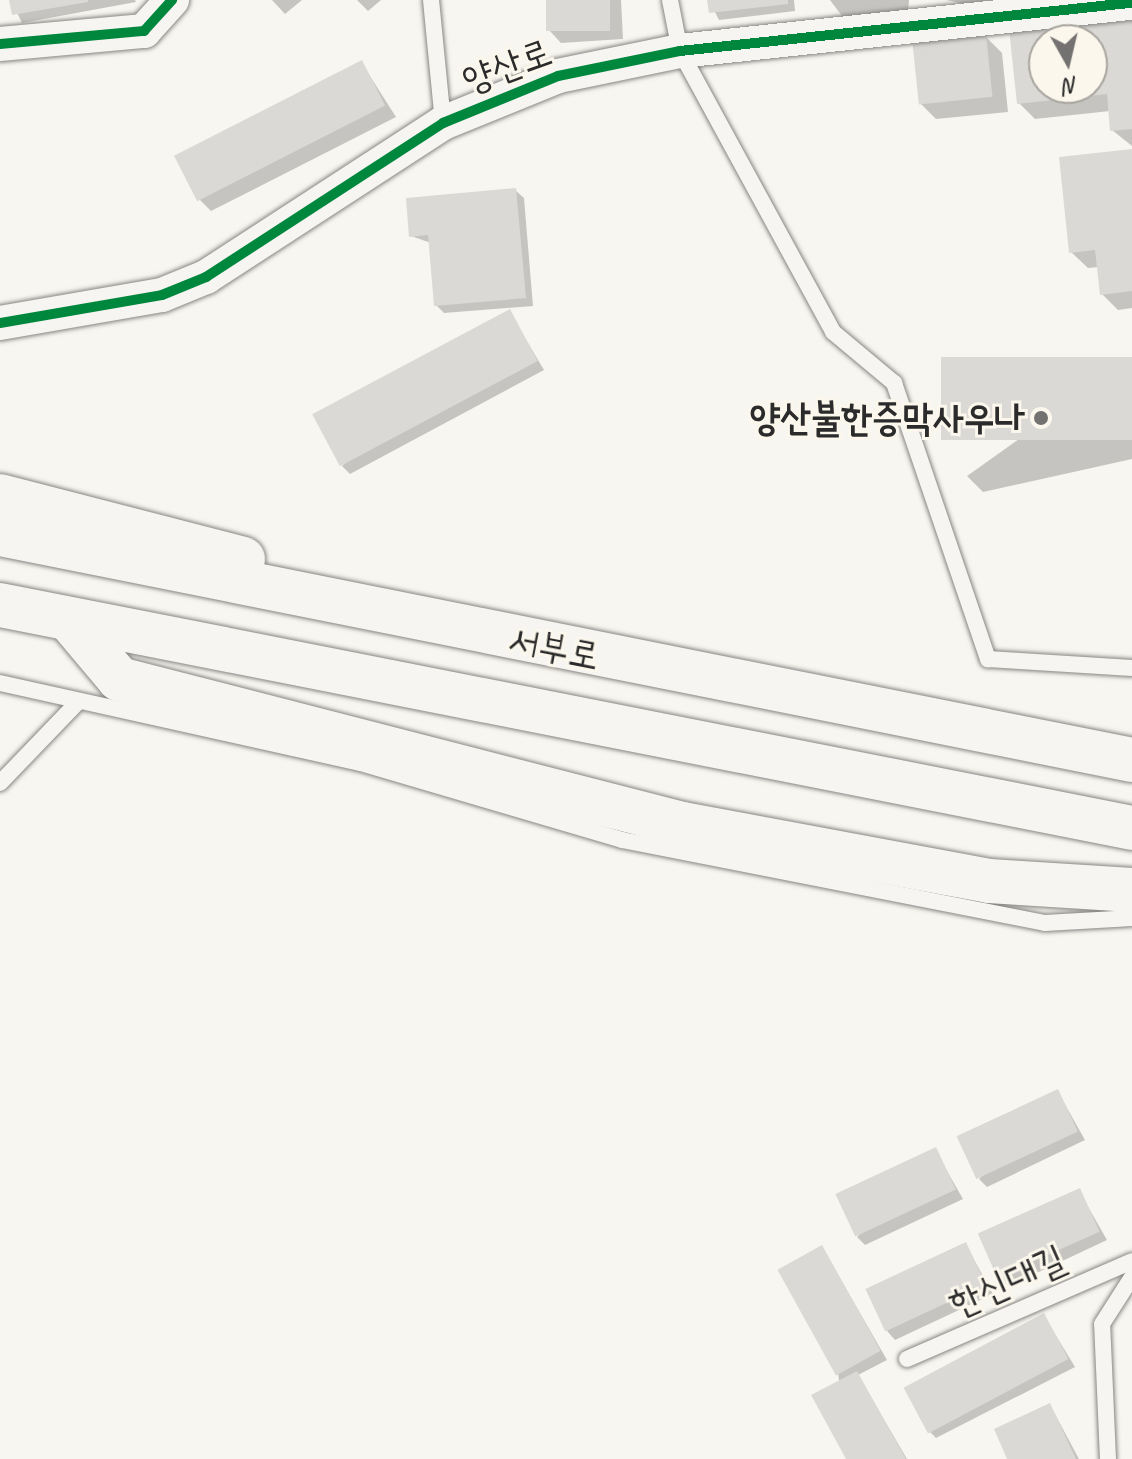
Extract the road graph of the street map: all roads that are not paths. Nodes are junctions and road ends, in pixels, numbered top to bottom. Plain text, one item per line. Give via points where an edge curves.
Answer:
1 (172, 0) edge
2 (431, 0) edge
3 (670, 0) edge
4 (1110, 3) edge
5 (0, 44) edge
6 (680, 51) junction
7 (443, 123) junction
8 (0, 323) edge
9 (0, 496) edge
10 (0, 534) edge
11 (0, 605) edge
12 (72, 623) junction
13 (557, 648) junction
14 (1132, 668) edge
15 (0, 683) edge
16 (77, 703) junction
17 (1121, 758) edge
18 (0, 783) edge
19 (1132, 828) edge
20 (1132, 890) edge
21 (1132, 918) edge
22 (1132, 1261) edge
23 (1132, 1277) edge
24 (907, 1359) dead end
25 (1108, 1459) edge

1 - 5 street via 144,31
2 - 7 lane
3 - 6 lane
4 - 6 street, 양산로
6 - 7 street, 양산로 via 558,76
6 - 14 lane via 833,332 894,383 988,659
7 - 8 street, 양산로 via 206,277 162,295
9 - 13 main road
10 - 13 main road, 서부로
11 - 12 main road, 서부로
12 - 19 main road, 서부로
12 - 20 main road via 119,679 682,824 989,881
13 - 17 main road, 서부로
15 - 16 lane
16 - 18 lane
16 - 21 lane via 361,763 622,840 1045,923
22 - 24 lane, 한신대길
23 - 25 lane, 한신대길 via 1102,1324

